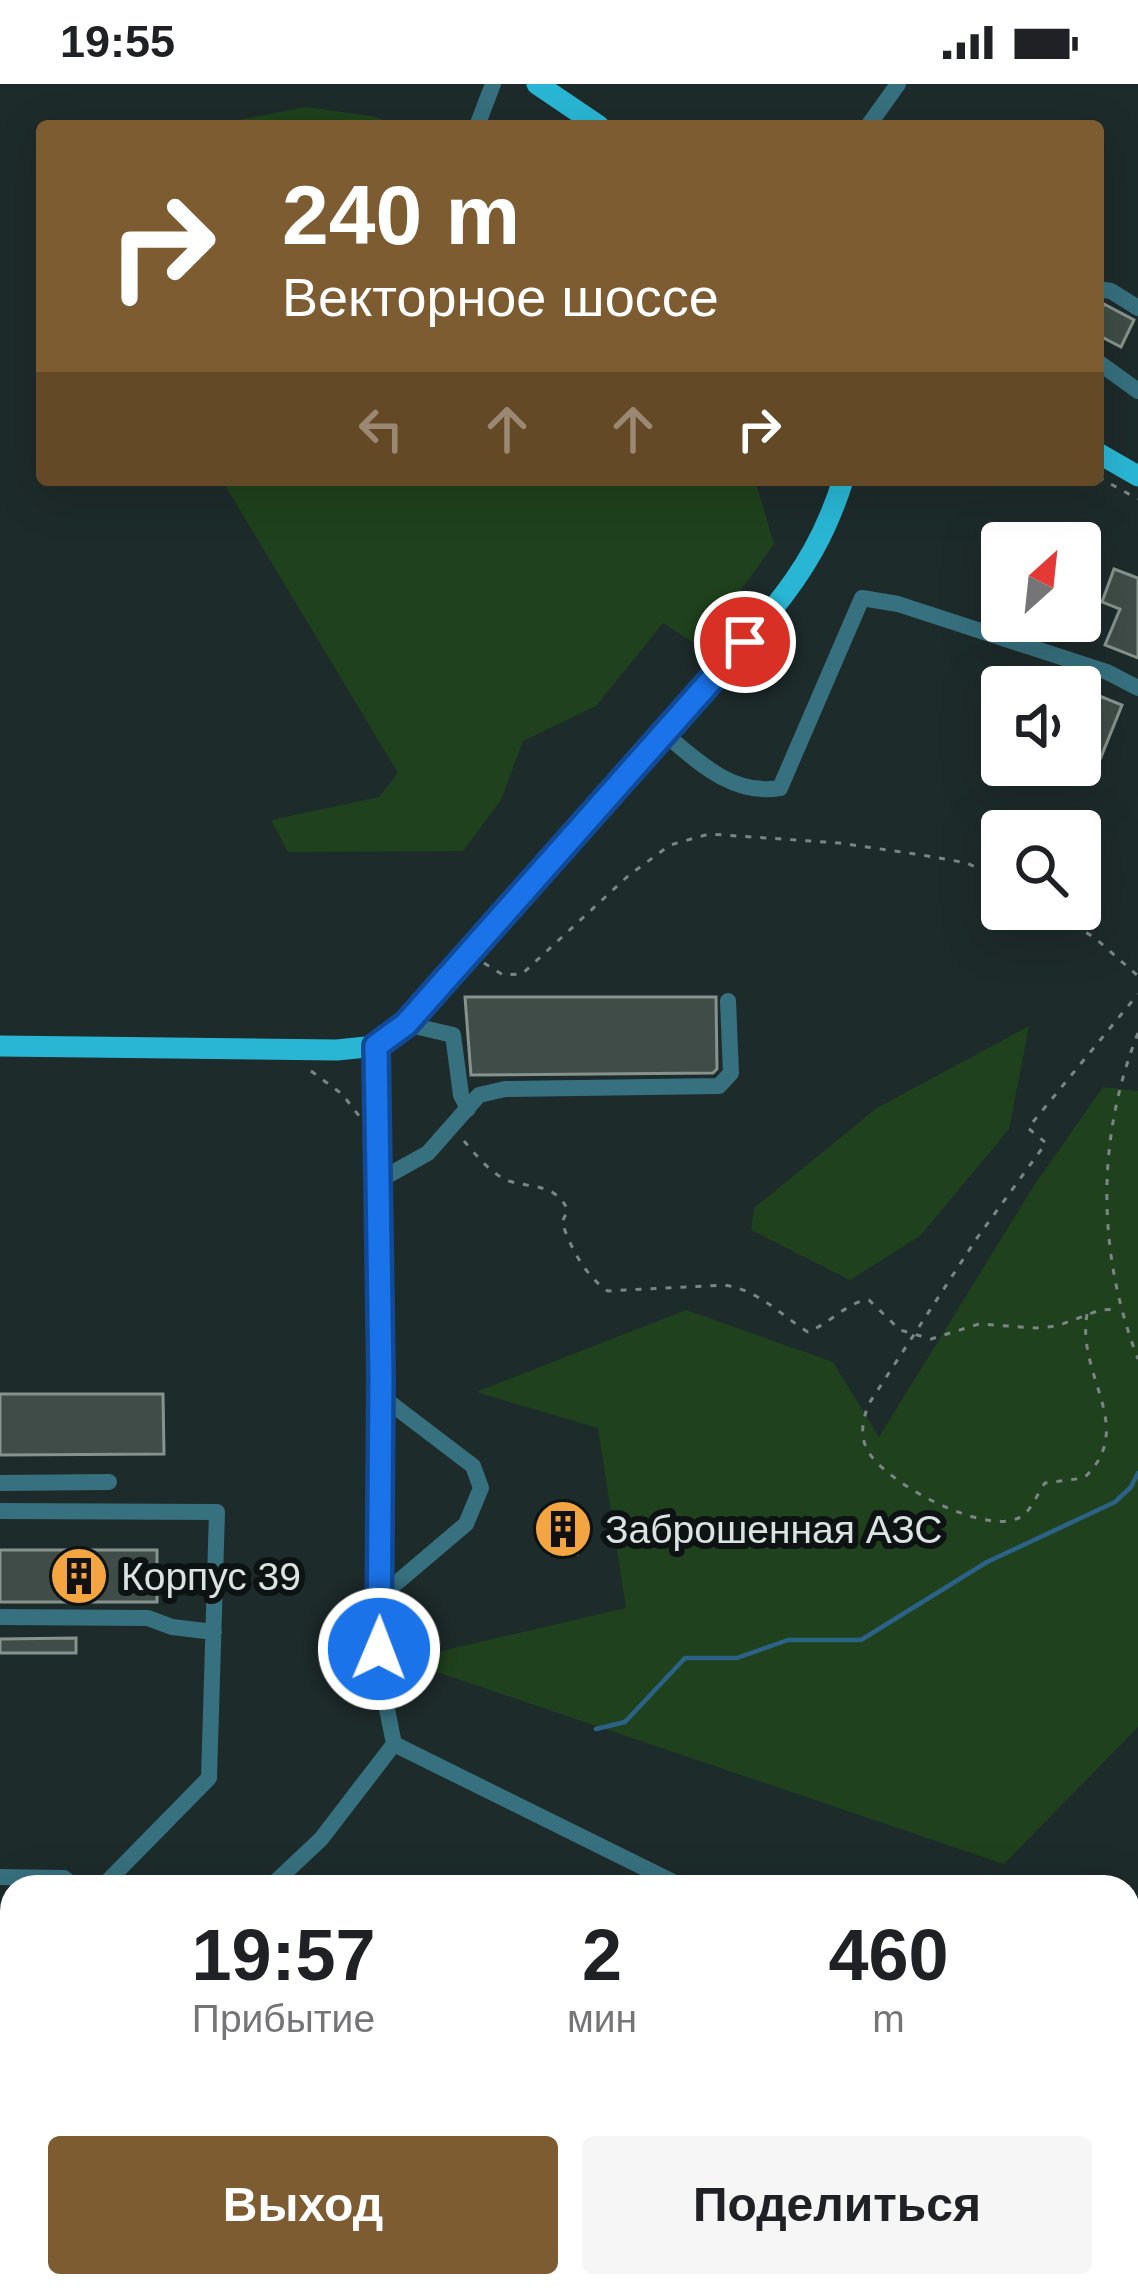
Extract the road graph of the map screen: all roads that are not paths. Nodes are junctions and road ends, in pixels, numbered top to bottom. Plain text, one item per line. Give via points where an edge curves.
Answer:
1 (493, 84) edge
2 (537, 84) edge
3 (898, 84) edge
4 (478, 120) edge
5 (590, 120) edge
6 (872, 120) edge
7 (1104, 290) edge
8 (1138, 308) edge
9 (1104, 366) edge
10 (1138, 392) edge
11 (1104, 456) edge
12 (1138, 476) edge
13 (841, 486) edge
14 (1138, 688) edge
15 (665, 734) junction
16 (728, 1001) dead end
17 (406, 1024) junction
18 (0, 1046) edge
19 (376, 1046) junction
20 (468, 1108) junction
21 (378, 1181) junction
22 (381, 1396) junction
23 (109, 1482) dead end
24 (0, 1483) edge
25 (0, 1511) edge
26 (380, 1598) junction
27 (0, 1617) edge
28 (214, 1632) junction
29 (394, 1744) junction
30 (114, 1875) edge
31 (283, 1875) edge
32 (658, 1875) edge

1 - 4 street
2 - 5 main road
3 - 6 street
7 - 8 street
9 - 10 street
11 - 12 main road
13 - 15 main road via 804,571
14 - 15 street via 919,610 862,598 780,788 732,783
15 - 17 main road
16 - 20 street via 731,1073 719,1086 506,1089 479,1095
17 - 19 main road
17 - 20 street via 453,1035
18 - 19 main road
19 - 21 street
20 - 21 street via 428,1153
21 - 22 street
22 - 26 street
22 - 26 street via 473,1466 482,1488 466,1524
23 - 24 street
25 - 28 street via 217,1513
26 - 29 street via 378,1664
27 - 28 street via 148,1618
28 - 30 street via 209,1778
29 - 31 street
29 - 32 street

